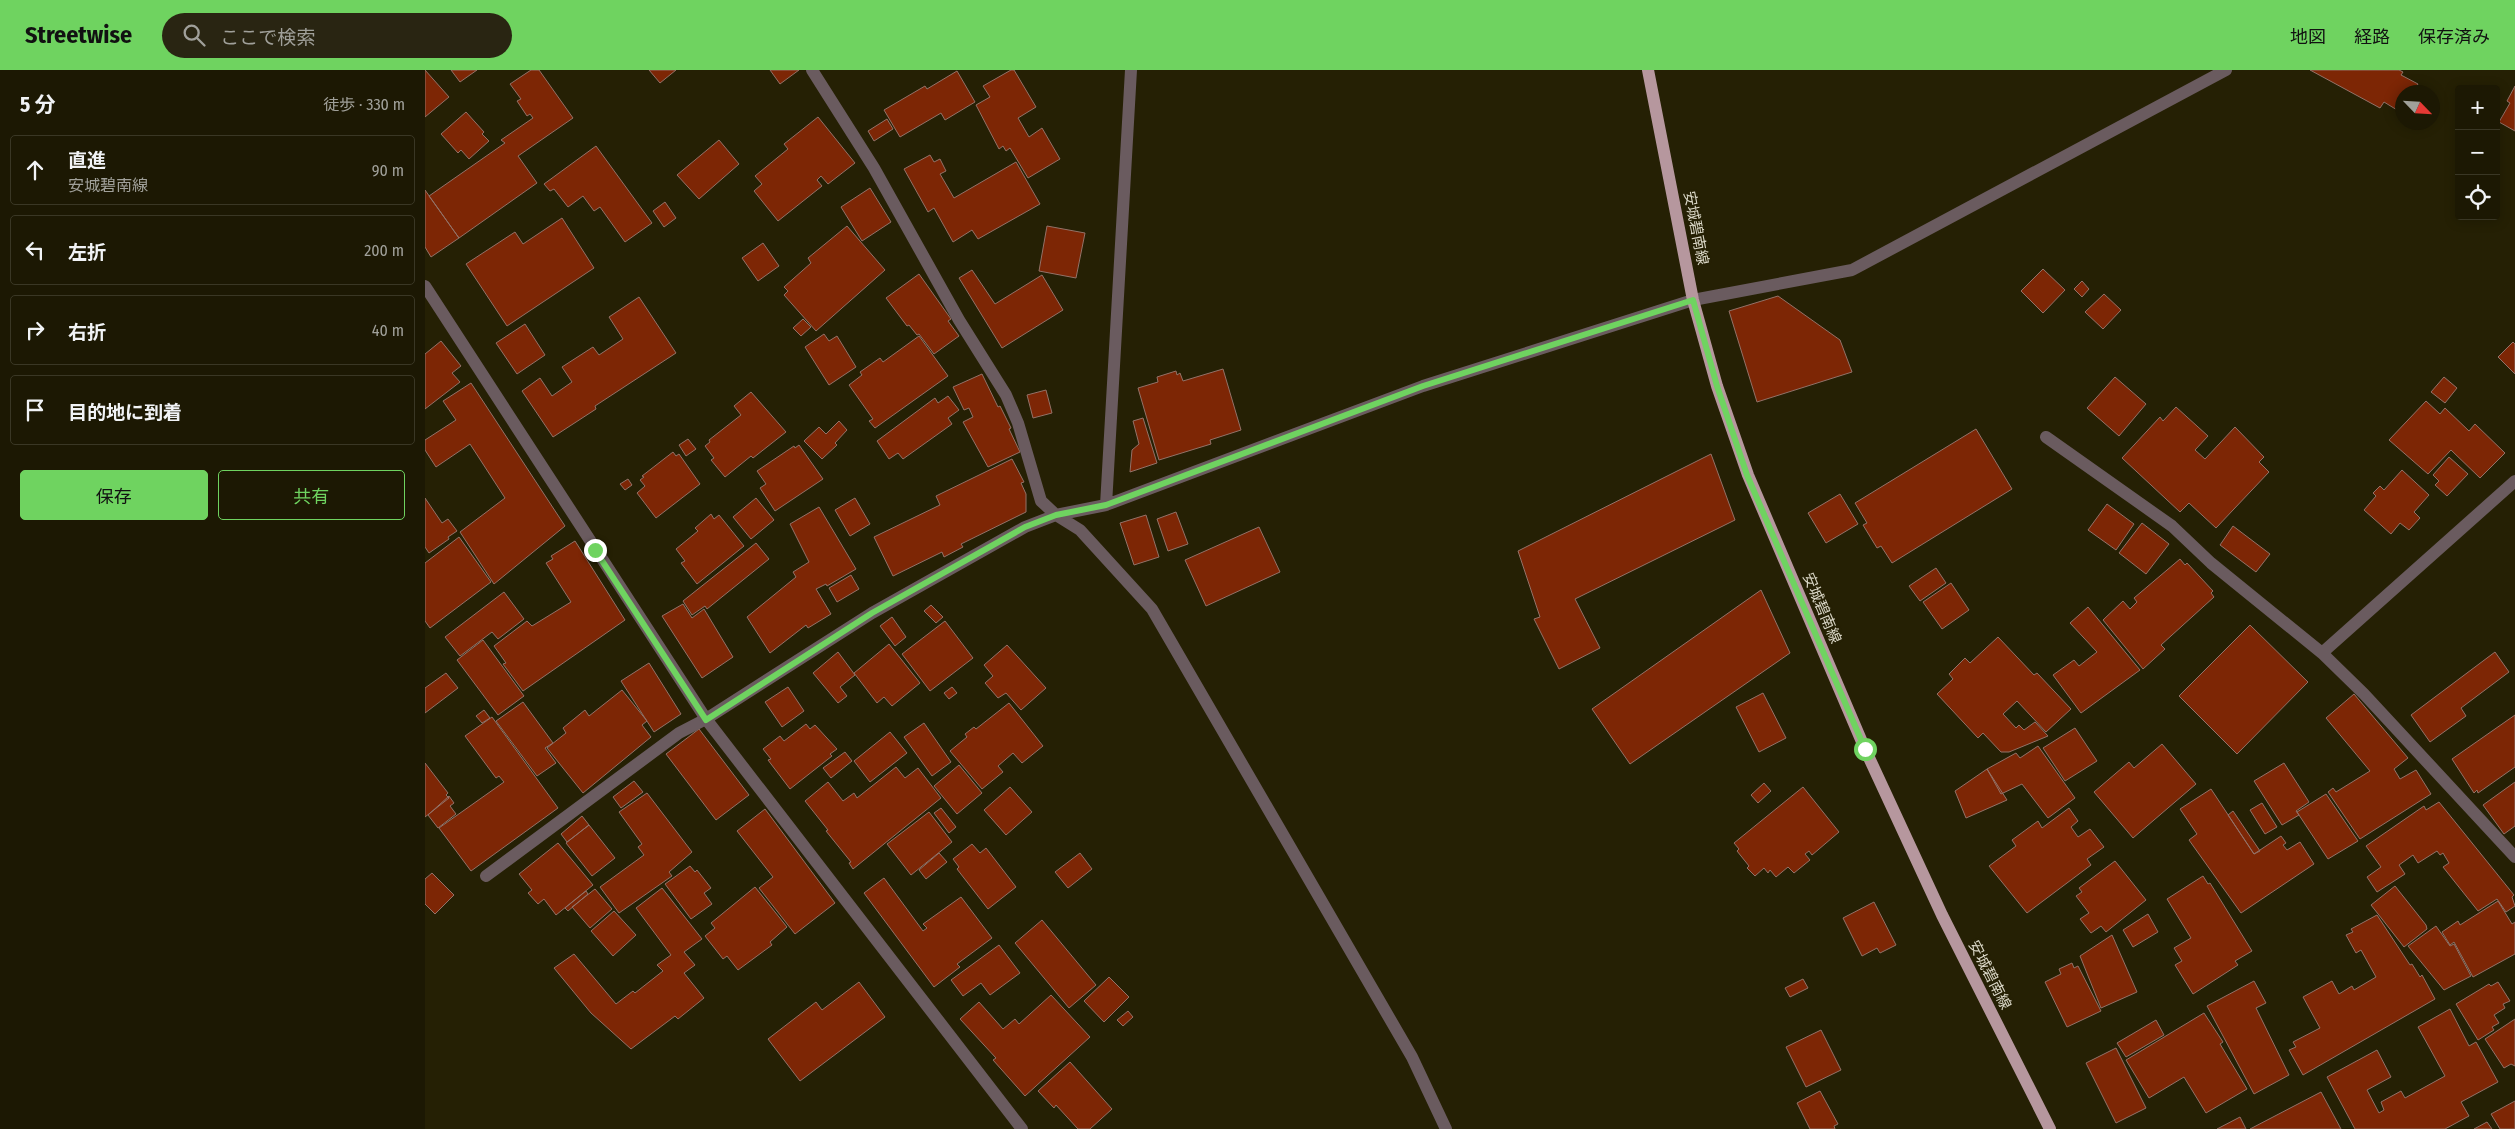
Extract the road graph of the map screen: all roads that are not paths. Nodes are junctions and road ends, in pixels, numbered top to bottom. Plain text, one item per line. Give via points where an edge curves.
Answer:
1 (812, 70) edge
2 (1131, 70) edge
3 (1648, 70) edge
4 (2226, 70) edge
5 (425, 286) edge
6 (1693, 300) junction
7 (2046, 437) dead end
8 (2515, 481) edge
9 (1106, 505) junction
10 (1056, 515) junction
11 (2322, 653) junction
12 (706, 720) junction
13 (2515, 856) edge
14 (486, 876) dead end
15 (1022, 1129) edge
16 (1446, 1129) edge
17 (2051, 1129) edge

1 - 10 street via 874,168 959,320 1006,395 1018,423 1041,501
2 - 9 street
3 - 6 main road, 安城碧南線
4 - 6 street via 1852,270
5 - 12 street
6 - 9 street via 1423,386
6 - 17 main road, 安城碧南線 via 1747,475 1941,915
7 - 11 street via 2172,526 2211,563
8 - 11 street
9 - 10 street
10 - 12 street via 1025,527 872,613
10 - 16 street via 1079,530 1152,609 1412,1057
11 - 13 street
12 - 14 street via 679,733
12 - 15 street

